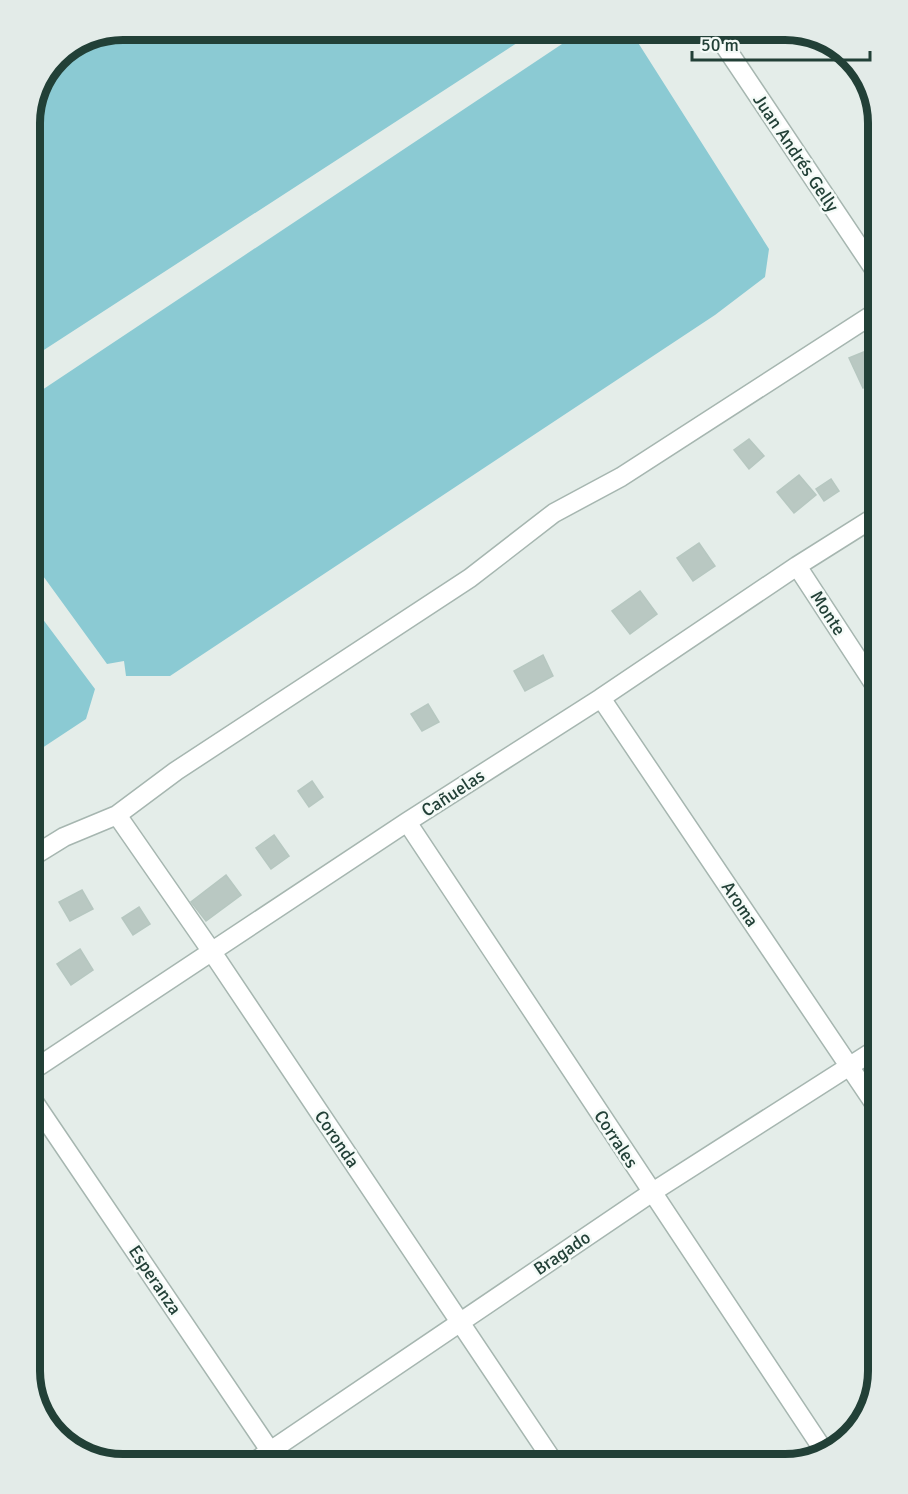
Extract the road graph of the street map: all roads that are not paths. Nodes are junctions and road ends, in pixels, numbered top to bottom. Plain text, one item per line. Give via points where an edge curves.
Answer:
1 (721, 41) edge
2 (868, 261) edge
3 (868, 317) edge
4 (868, 521) edge
5 (797, 566) junction
6 (868, 675) edge
7 (601, 698) junction
8 (117, 815) junction
9 (407, 822) junction
10 (40, 852) edge
11 (212, 952) junction
12 (868, 1055) edge
13 (40, 1065) edge
14 (850, 1067) junction
15 (868, 1094) edge
16 (40, 1111) edge
17 (651, 1193) junction
18 (459, 1321) junction
19 (820, 1445) edge
20 (272, 1453) edge
21 (280, 1453) edge
22 (548, 1454) edge

1 - 2 street, Juan Andrés Gelly
3 - 8 street via 621,477 554,513 470,578 176,771
4 - 5 street, Cañuelas
5 - 6 street, Monte
5 - 7 street, Cañuelas
7 - 9 street, Cañuelas
7 - 14 street, Aroma
8 - 10 street
8 - 11 street, Coronda
9 - 11 street, Cañuelas
9 - 17 street, Corrales
11 - 13 street, Cañuelas
11 - 18 street, Coronda
12 - 14 street, Bragado
14 - 15 street, Aroma
14 - 17 street, Bragado
16 - 20 street, Esperanza
17 - 18 street, Bragado
17 - 19 street, Corrales
18 - 21 street, Bragado
18 - 22 street, Coronda

